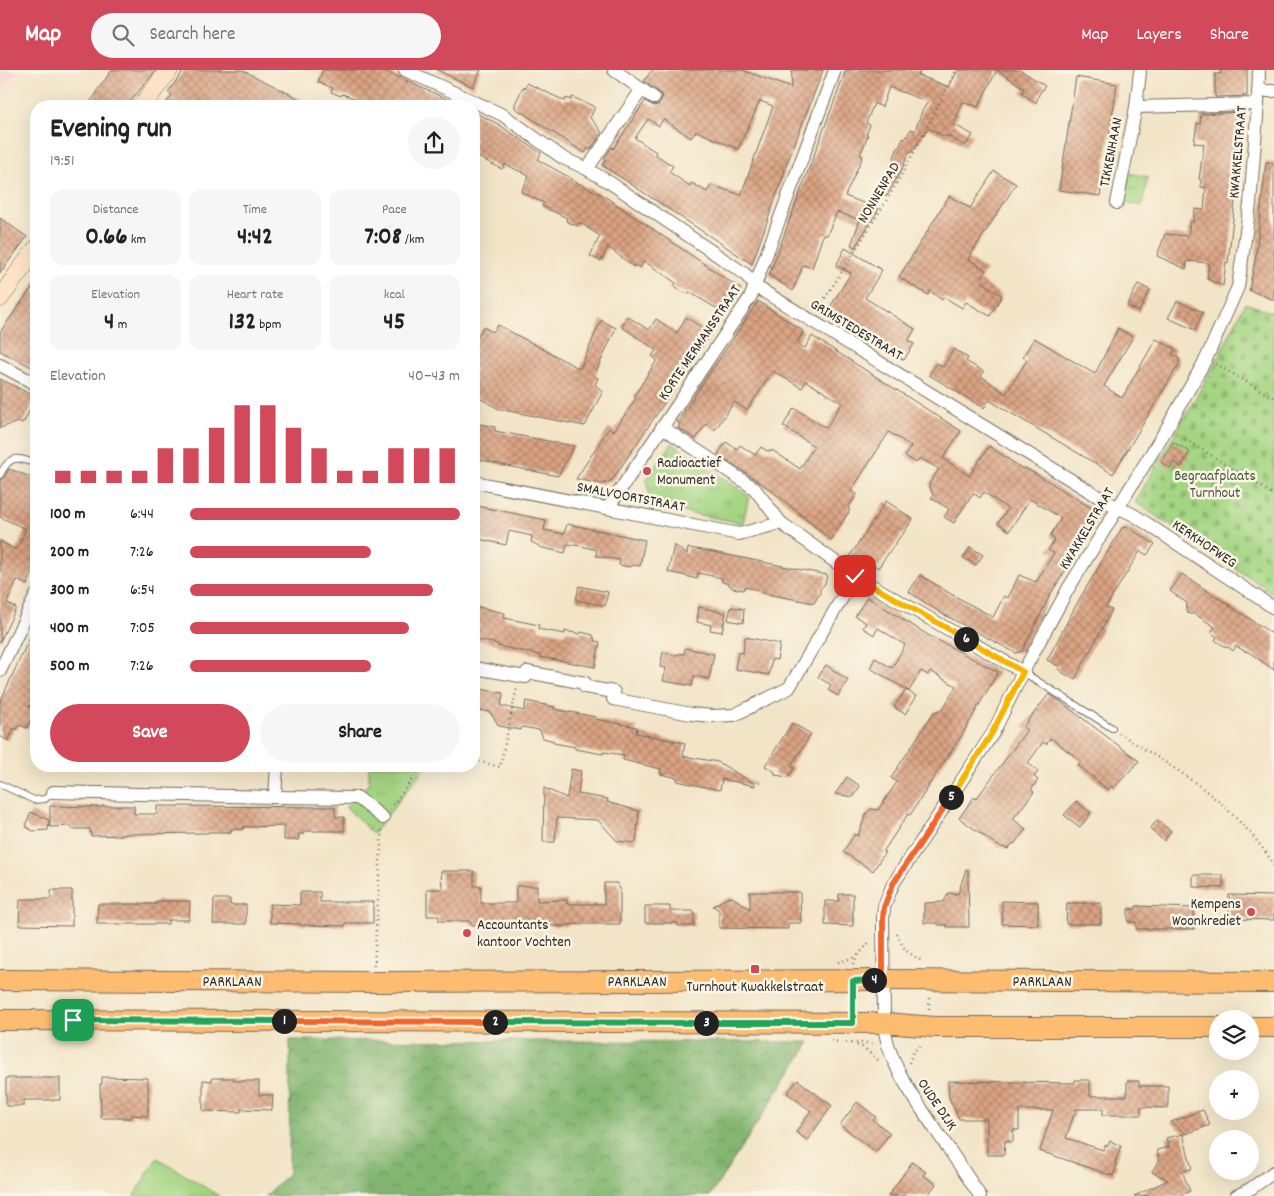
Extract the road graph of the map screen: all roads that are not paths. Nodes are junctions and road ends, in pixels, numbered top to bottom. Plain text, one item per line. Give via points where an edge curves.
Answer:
1 (169, 70) edge
2 (405, 70) edge
3 (614, 70) edge
4 (835, 70) edge
5 (1259, 70) edge
6 (1140, 72) dead end
7 (642, 89) junction
8 (1274, 91) edge
9 (1258, 97) junction
10 (654, 98) dead end
11 (146, 100) edge
12 (471, 100) edge
13 (480, 104) edge
14 (1136, 107) junction
15 (587, 169) junction
16 (1117, 203) dead end
17 (30, 257) edge
18 (755, 286) junction
19 (0, 298) edge
20 (0, 365) edge
21 (30, 381) edge
22 (662, 427) junction
23 (30, 462) edge
24 (0, 475) edge
25 (480, 483) edge
26 (1118, 507) junction
27 (608, 508) junction
28 (781, 524) junction
29 (855, 576) junction
30 (30, 608) edge
31 (1274, 608) edge
32 (480, 669) edge
33 (0, 671) edge
34 (1023, 672) junction
35 (1112, 728) road end
36 (277, 772) edge
37 (0, 784) edge
38 (54, 792) joint
39 (275, 797) junction
40 (383, 818) road end
41 (0, 980) edge
42 (883, 980) junction
43 (1274, 982) edge
44 (0, 1020) edge
45 (884, 1023) junction
46 (1209, 1027) edge
47 (1259, 1027) edge
48 (1274, 1027) edge
49 (1274, 1172) edge
50 (980, 1196) edge
51 (1236, 1196) edge

1 - 11 street
2 - 12 street, GRIMSTEDESTRAAT
3 - 7 street
4 - 18 street, KORTE MERMANSSTRAAT
5 - 9 street, KWAKKELSTRAAT
6 - 14 street, TIKKENHAAN
7 - 10 street
7 - 15 street
8 - 9 street, TIKKENHAAN
9 - 14 street, TIKKENHAAN
9 - 26 street, KWAKKELSTRAAT via 1250,204 1238,287 1206,359
13 - 15 street, GRIMSTEDESTRAAT via 504,115 564,158
14 - 16 street, TIKKENHAAN
15 - 18 street, GRIMSTEDESTRAAT via 745,274
17 - 19 street
18 - 22 street, KORTE MERMANSSTRAAT
18 - 26 street, GRIMSTEDESTRAAT
20 - 21 street
22 - 27 street, KORTE MERMANSSTRAAT
22 - 28 street via 754,488
23 - 24 lane via 14,459 4,466
25 - 27 street, SMALVOORTSTRAAT
26 - 31 street, KERKHOFWEG
26 - 34 street, KWAKKELSTRAAT
27 - 28 street, SMALVOORTSTRAAT via 739,534
28 - 29 street
29 - 32 street via 790,688 734,715 690,714 613,699 614,692 585,688 585,683 527,672 526,677
29 - 34 street
30 - 33 street
34 - 35 lane
34 - 42 street, KWAKKELSTRAAT via 992,733 893,884 884,907
36 - 39 street
37 - 38 lane via 34,800 45,799
38 - 39 street
39 - 40 street via 358,798
41 - 42 main road, PARKLAAN
42 - 43 main road, PARKLAAN via 929,973
42 - 45 street, OUDE DIJK
44 - 45 main road
45 - 46 main road via 929,1034
45 - 50 street, OUDE DIJK via 892,1056 908,1088
47 - 48 main road
49 - 51 street

